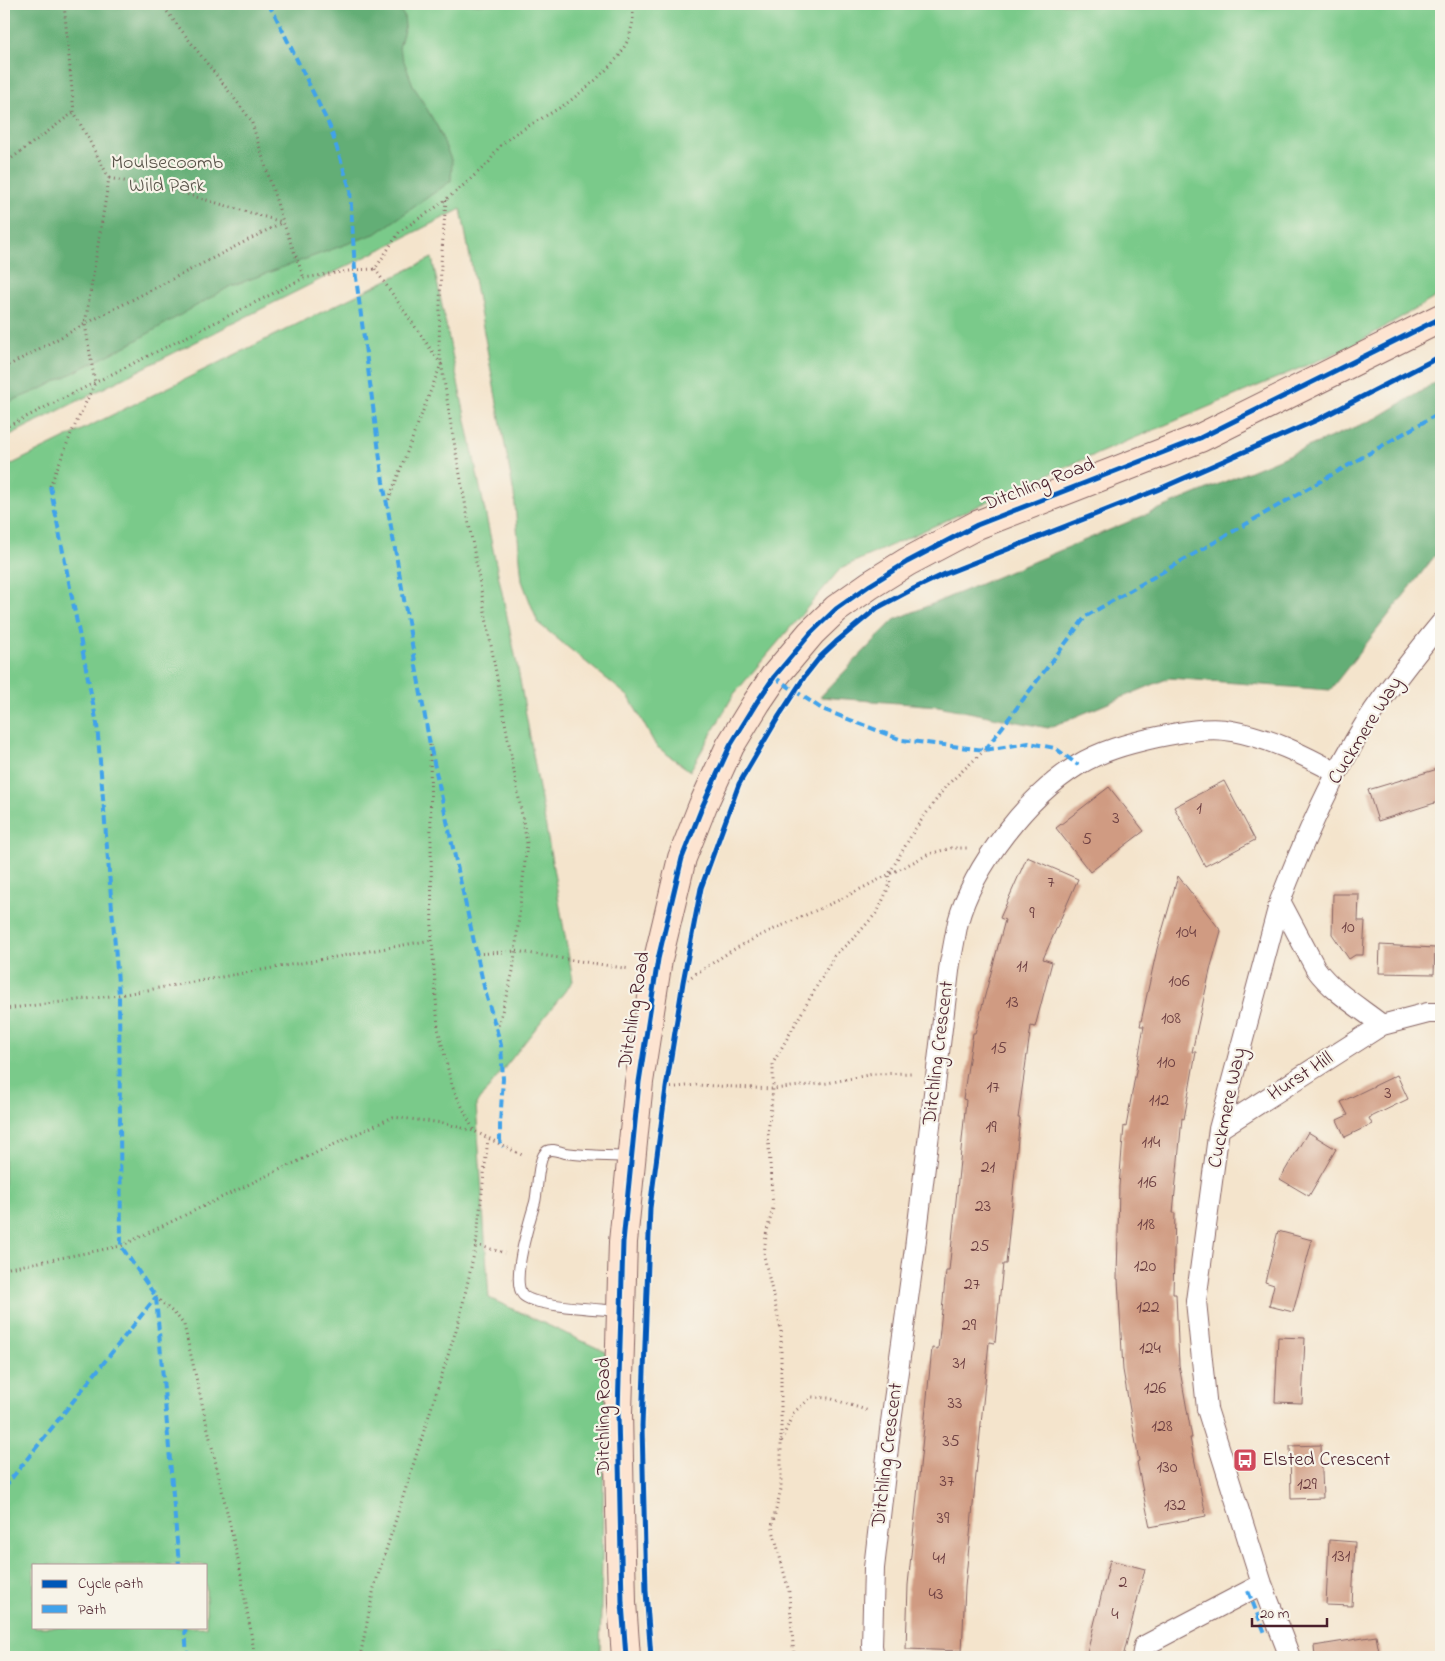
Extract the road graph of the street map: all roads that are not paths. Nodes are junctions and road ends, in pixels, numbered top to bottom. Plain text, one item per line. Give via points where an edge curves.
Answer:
1 (1441, 318) edge
2 (1441, 623) edge
3 (1337, 773) junction
4 (1280, 902) junction
5 (1441, 1012) edge
6 (1382, 1025) junction
7 (1219, 1129) junction
8 (631, 1157) junction
9 (620, 1311) junction
10 (1262, 1584) junction
11 (626, 1657) edge
12 (874, 1657) edge
13 (1142, 1657) edge
14 (1290, 1657) edge

1 - 8 street, Ditchling Road via 1200,438 977,526 870,584 811,633 756,702 730,746 682,858 656,973
2 - 3 street, Cuckmere Way via 1374,711
3 - 4 street, Cuckmere Way
3 - 12 street, Ditchling Crescent via 1281,744 1231,731 1173,733 1128,743 1078,765 1042,794 988,856 970,890 958,921 950,963 891,1422 874,1568
4 - 6 street via 1322,977
4 - 7 street, Cuckmere Way
5 - 6 street, Hurst Hill
6 - 7 street, Hurst Hill
7 - 10 street, Cuckmere Way via 1196,1301 1207,1409
8 - 9 street, Ditchling Road
8 - 9 lane via 552,1150 544,1154 518,1287 525,1297 538,1302
9 - 11 street, Ditchling Road via 618,1413
10 - 13 street via 1144,1646
10 - 14 street, Cuckmere Way

